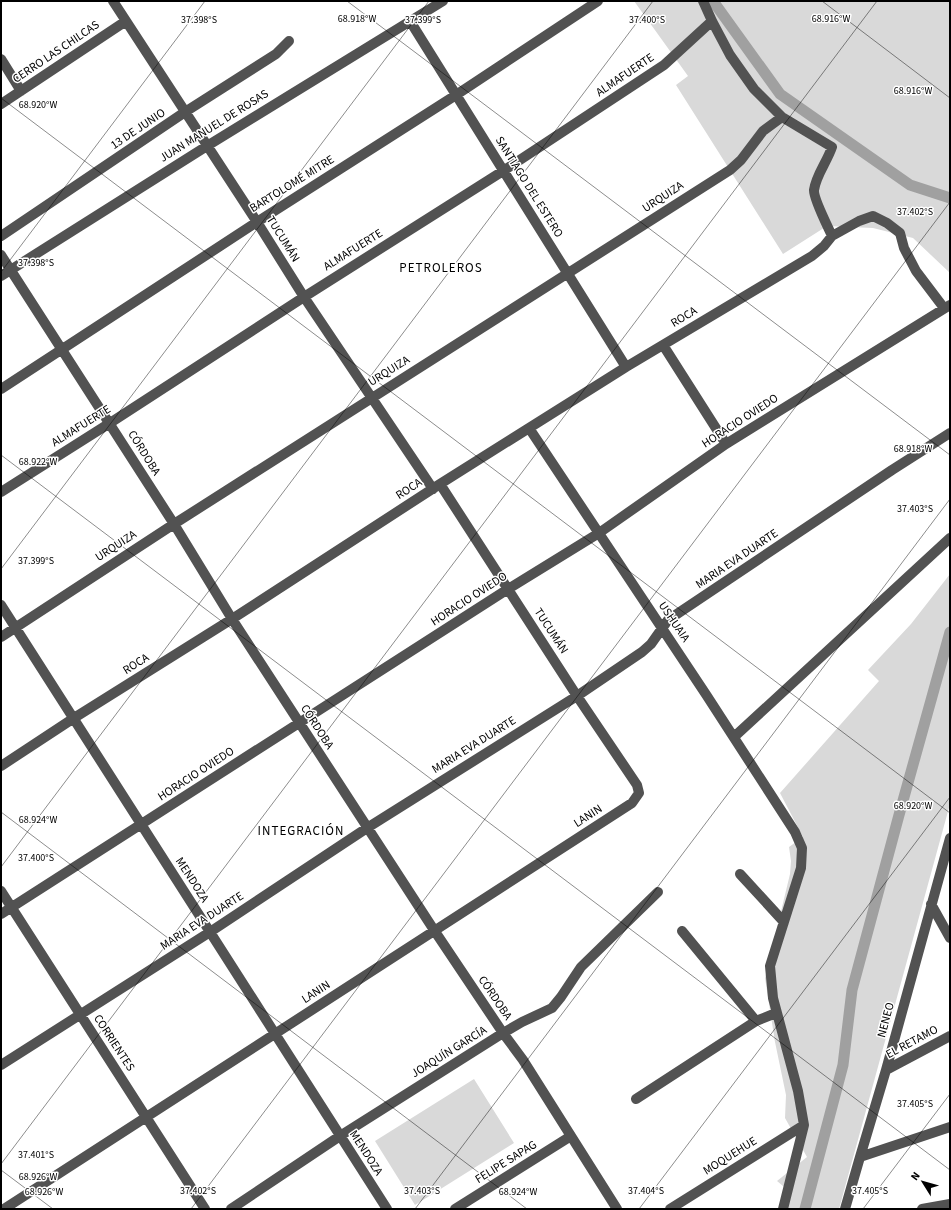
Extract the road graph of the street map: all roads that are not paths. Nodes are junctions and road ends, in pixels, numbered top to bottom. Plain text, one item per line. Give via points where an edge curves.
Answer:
1 (113, 1) edge
2 (443, 1) edge
3 (598, 1) edge
4 (703, 1) edge
5 (126, 21) junction
6 (410, 21) junction
7 (712, 21) junction
8 (289, 41) dead end
9 (1, 59) edge
10 (21, 91) junction
11 (456, 95) junction
12 (1, 104) edge
13 (185, 112) junction
14 (782, 116) junction
15 (207, 146) junction
16 (503, 171) junction
17 (257, 222) junction
18 (1, 236) edge
19 (832, 236) junction
20 (1, 255) edge
21 (10, 270) junction
22 (567, 273) junction
23 (1, 276) edge
24 (304, 297) junction
25 (947, 306) edge
26 (663, 345) junction
27 (61, 350) junction
28 (626, 367) junction
29 (1, 389) edge
30 (371, 397) junction
31 (110, 423) junction
32 (529, 428) junction
33 (950, 433) edge
34 (726, 444) junction
35 (437, 486) junction
36 (1, 492) edge
37 (174, 524) junction
38 (599, 533) junction
39 (950, 538) edge
40 (508, 589) junction
41 (1, 605) edge
42 (232, 619) junction
43 (16, 628) junction
44 (662, 628) junction
45 (1, 637) edge
46 (577, 696) junction
47 (74, 718) junction
48 (300, 724) junction
49 (734, 737) junction
50 (1, 766) edge
51 (639, 793) joint
52 (141, 824) junction
53 (367, 828) junction
54 (950, 838) edge
55 (740, 874) dead end
56 (1, 891) edge
57 (658, 892) dead end
58 (931, 904) junction
59 (12, 908) junction
60 (1, 914) edge
61 (784, 922) junction
62 (434, 930) junction
63 (682, 931) dead end
64 (210, 932) junction
65 (950, 938) edge
66 (776, 1013) junction
67 (80, 1014) junction
68 (756, 1021) junction
69 (503, 1033) junction
70 (275, 1034) junction
71 (950, 1036) edge
72 (1, 1065) edge
73 (886, 1070) junction
74 (636, 1099) dead end
75 (146, 1116) junction
76 (804, 1125) junction
77 (950, 1127) edge
78 (340, 1136) junction
79 (571, 1136) junction
80 (860, 1157) junction
81 (950, 1204) edge
82 (4, 1209) edge
83 (205, 1209) edge
84 (231, 1209) edge
85 (387, 1209) edge
86 (455, 1209) edge
87 (617, 1209) edge
88 (670, 1209) edge
89 (783, 1209) edge
90 (845, 1209) edge
91 (922, 1209) edge

1 - 5 street, TUCUMÁN
2 - 6 street, JUAN MANUEL DE ROSAS
3 - 11 street, BARTOLOMÉ MITRE
4 - 7 street
5 - 10 street, CERRO LAS CHILCAS
5 - 13 street, TUCUMÁN
6 - 11 street, SANTIAGO DEL ESTERO
6 - 15 street, JUAN MANUEL DE ROSAS
7 - 14 street via 730,55 754,89
7 - 16 street, ALMAFUERTE via 664,65
8 - 13 street, 13 DE JUNIO via 276,54
9 - 10 street
10 - 12 street, CERRO LAS CHILCAS
11 - 16 street, SANTIAGO DEL ESTERO
11 - 17 street, BARTOLOMÉ MITRE
13 - 15 street, TUCUMÁN
13 - 18 street, 13 DE JUNIO
14 - 19 street via 832,147 814,192
14 - 22 street, URQUIZA via 764,131 730,170
15 - 17 street, TUCUMÁN
15 - 21 street, JUAN MANUEL DE ROSAS
16 - 22 street, SANTIAGO DEL ESTERO
16 - 24 street, ALMAFUERTE
17 - 24 street, TUCUMÁN
17 - 27 street, BARTOLOMÉ MITRE
19 - 25 street, ROCA via 874,216 887,223 900,233 904,248 916,271
19 - 26 street, ROCA via 812,256
20 - 21 street, CÓRDOBA
21 - 23 street, JUAN MANUEL DE ROSAS
21 - 27 street, CÓRDOBA
22 - 28 street, SANTIAGO DEL ESTERO
22 - 30 street, URQUIZA
24 - 30 street, TUCUMÁN
24 - 31 street, ALMAFUERTE
25 - 34 street, HORACIO OVIEDO
26 - 28 street, ROCA
26 - 34 street
27 - 29 street, BARTOLOMÉ MITRE
27 - 31 street, CÓRDOBA
28 - 32 street, ROCA
30 - 35 street, TUCUMÁN
30 - 37 street, URQUIZA
31 - 36 street, ALMAFUERTE
31 - 37 street, CÓRDOBA
32 - 35 street, ROCA
32 - 38 street, USHUAIA
33 - 44 street, MARIA EVA DUARTE via 668,620
34 - 38 street, HORACIO OVIEDO
35 - 40 street, TUCUMÁN
35 - 42 street, ROCA
37 - 42 street, CÓRDOBA
37 - 43 street, URQUIZA
38 - 40 street, HORACIO OVIEDO
38 - 44 street, USHUAIA
39 - 49 street
40 - 46 street, TUCUMÁN
40 - 48 street, HORACIO OVIEDO
41 - 43 street, MENDOZA
42 - 47 street, ROCA
42 - 48 street, CÓRDOBA
43 - 45 street, URQUIZA
43 - 47 street, MENDOZA
44 - 46 street, MARIA EVA DUARTE via 642,652
44 - 49 street, USHUAIA
46 - 51 street, TUCUMÁN via 637,785
46 - 53 street, MARIA EVA DUARTE
47 - 50 street, ROCA
47 - 52 street, MENDOZA
48 - 52 street, HORACIO OVIEDO
48 - 53 street, CÓRDOBA
49 - 61 street, USHUAIA via 795,832 802,848 801,868
51 - 62 street, LANIN via 632,803
52 - 59 street, HORACIO OVIEDO
52 - 64 street, MENDOZA
53 - 62 street, CÓRDOBA
53 - 64 street, MARIA EVA DUARTE
54 - 58 street, NENEO
55 - 61 street
56 - 59 street, CORRIENTES
57 - 69 street, JOAQUÍN GARCÍA via 581,967 552,1008
58 - 65 street
58 - 73 street, NENEO
59 - 60 street, HORACIO OVIEDO
59 - 67 street, CORRIENTES
61 - 66 street, USHUAIA via 770,966
62 - 69 street, CÓRDOBA
62 - 70 street, LANIN
63 - 68 street
64 - 67 street, MARIA EVA DUARTE
64 - 70 street, MENDOZA
66 - 68 street
66 - 76 street, USHUAIA via 798,1092
67 - 72 street, MARIA EVA DUARTE
67 - 75 street, CORRIENTES
68 - 74 street
69 - 78 street, JOAQUÍN GARCÍA
69 - 79 street, CÓRDOBA
70 - 75 street, LANIN
70 - 78 street, MENDOZA
71 - 73 street, EL RETAMO
73 - 80 street, NENEO
75 - 82 street, LANIN
75 - 83 street, CORRIENTES
76 - 88 street, MOQUEHUE
76 - 89 street
77 - 80 street
78 - 84 street, JOAQUÍN GARCÍA
78 - 85 street, MENDOZA
79 - 86 street, FELIPE SAPAG
79 - 87 street, CÓRDOBA
80 - 90 street, NENEO
81 - 91 street

